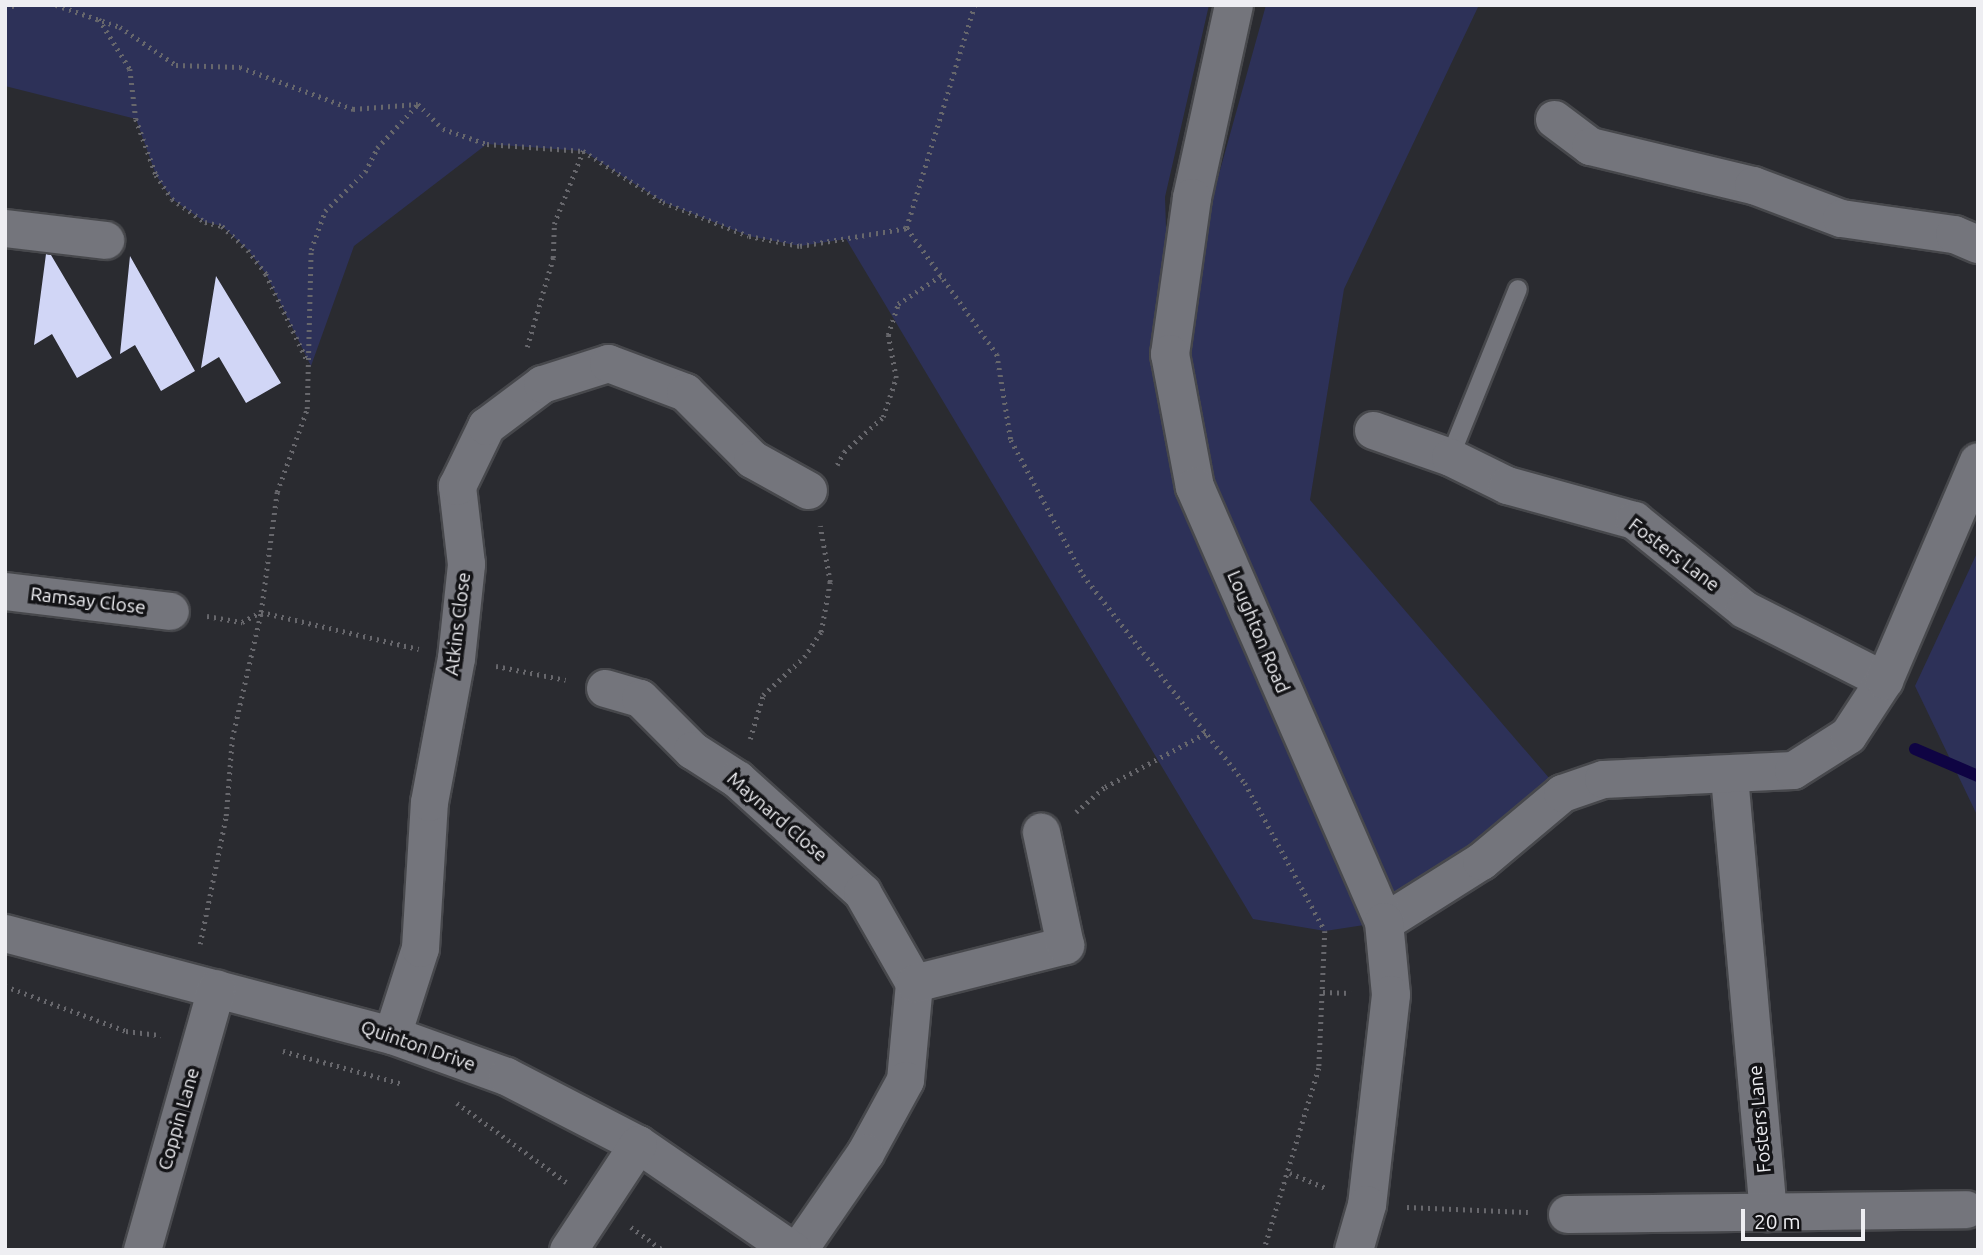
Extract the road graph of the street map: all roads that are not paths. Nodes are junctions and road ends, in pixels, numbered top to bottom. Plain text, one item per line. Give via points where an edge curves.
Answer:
1 (1234, 5) edge
2 (1554, 119) dead end
3 (5, 228) edge
4 (105, 240) dead end
5 (1978, 244) edge
6 (1518, 289) dead end
7 (1373, 430) dead end
8 (1450, 457) junction
9 (1978, 461) edge
10 (808, 490) dead end
11 (5, 591) edge
12 (170, 611) road end
13 (1884, 680) junction
14 (605, 688) road end
15 (1729, 776) junction
16 (1041, 832) road end
17 (1384, 922) junction
18 (5, 933) edge
19 (914, 983) junction
20 (204, 985) junction
21 (392, 1035) junction
22 (638, 1143) junction
23 (1966, 1209) dead end
24 (1768, 1212) junction
25 (1567, 1214) road end
26 (142, 1250) edge
27 (568, 1250) edge
28 (792, 1250) edge
29 (798, 1250) edge
30 (1354, 1250) edge

1 - 17 street, Loughton Road via 1192,198 1170,354 1195,487
2 - 5 street via 1590,146 1753,186 1841,218 1954,234
3 - 4 street
6 - 8 lane
7 - 8 street, Fosters Lane
8 - 13 street, Fosters Lane via 1507,485 1634,520 1744,609
9 - 13 street
10 - 21 street, Atkins Close via 752,459 685,391 608,363 542,384 486,426 457,486 466,564 456,658 429,802 420,948
11 - 12 street, Ramsay Close
13 - 15 street via 1848,735 1793,770
14 - 19 street, Maynard Close via 640,698 692,750 737,779 862,892
15 - 17 street via 1603,779 1562,793 1481,861
15 - 24 street, Fosters Lane
16 - 19 street via 1065,945
17 - 30 street, Loughton Road via 1391,995 1367,1205
18 - 20 street, Quinton Drive
19 - 29 street via 905,1080 865,1153
20 - 21 street, Quinton Drive
20 - 26 street, Coppin Lane via 201,1040
21 - 22 street, Quinton Drive via 506,1076
22 - 27 street
22 - 28 street, Quinton Drive
23 - 24 street
24 - 25 street

